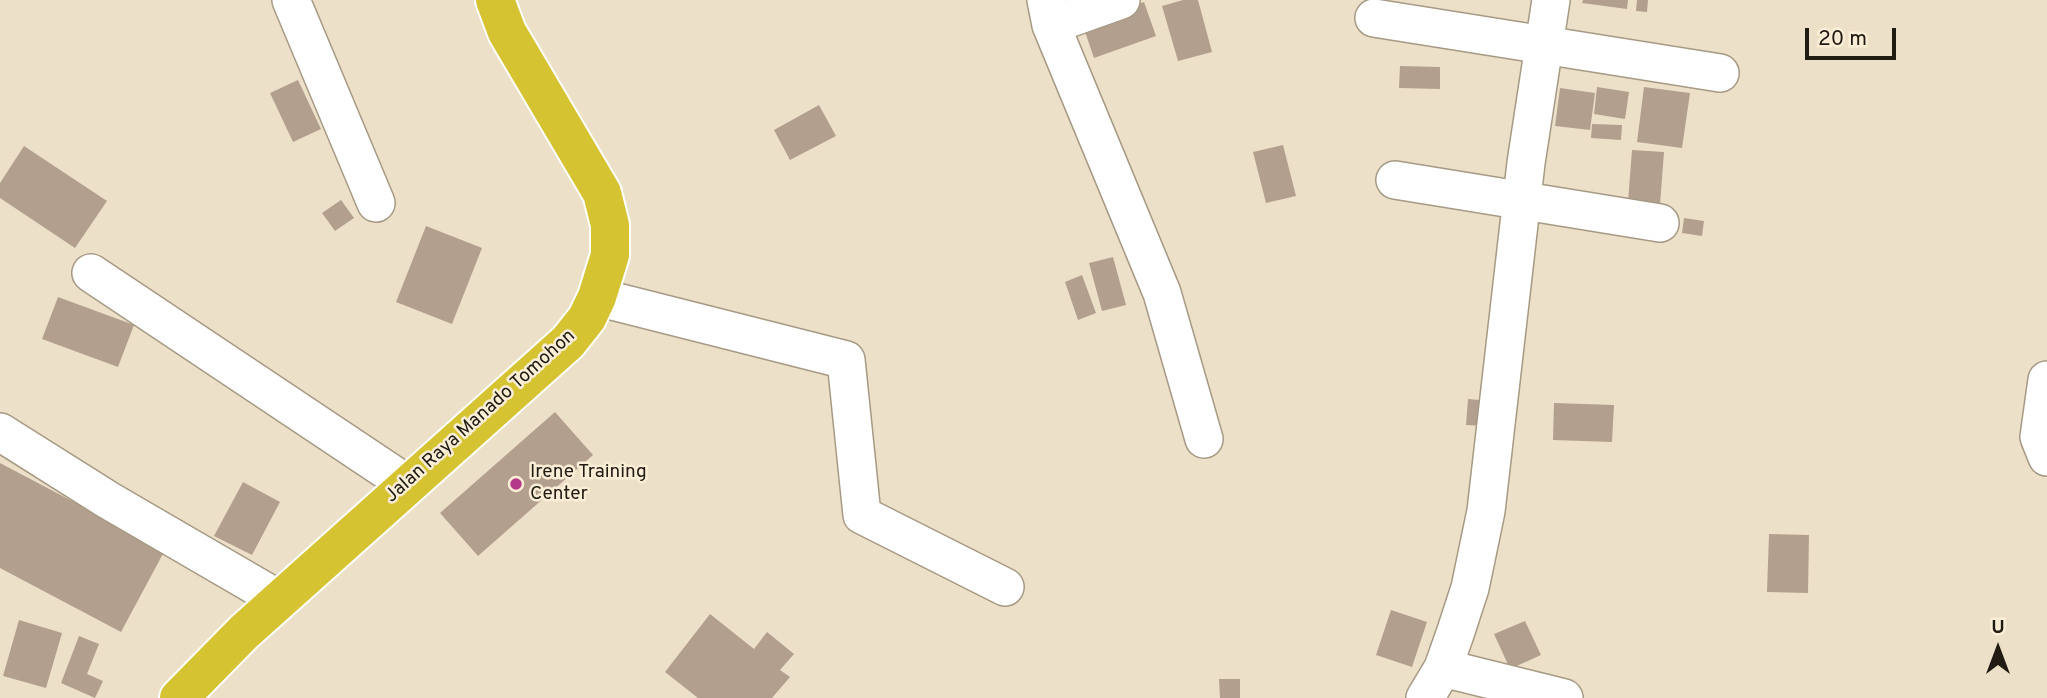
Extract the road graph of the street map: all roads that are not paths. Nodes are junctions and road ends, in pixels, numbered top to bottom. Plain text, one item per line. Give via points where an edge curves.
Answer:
1 (291, 0) edge
2 (495, 0) edge
3 (1121, 0) edge
4 (1551, 0) edge
5 (1048, 13) edge
6 (1374, 18) dead end
7 (1544, 45) junction
8 (1720, 73) dead end
9 (1395, 180) dead end
10 (1522, 200) junction
11 (376, 203) dead end
12 (1660, 223) dead end
13 (92, 273) dead end
14 (597, 297) junction
15 (2047, 380) edge
16 (0, 432) edge
17 (1204, 439) dead end
18 (2047, 457) edge
19 (407, 485) junction
20 (1005, 587) dead end
21 (280, 600) junction
22 (1434, 683) edge
23 (179, 698) edge
24 (1564, 698) edge

1 - 11 street
2 - 14 highway, Jalan Raya Manado Tomohon via 507,32 601,193 610,225 610,255
3 - 5 street
4 - 7 street
5 - 17 street via 1163,293
6 - 7 street
7 - 8 street
7 - 10 street
9 - 10 street
10 - 12 street
10 - 22 street via 1486,511 1470,588
13 - 19 street
14 - 19 highway, Jalan Raya Manado Tomohon via 568,342
14 - 20 street via 846,360 862,514
15 - 18 street via 2039,438
16 - 21 street
19 - 21 highway, Jalan Raya Manado Tomohon
21 - 23 highway, Jalan Raya Manado Tomohon
22 - 24 street

